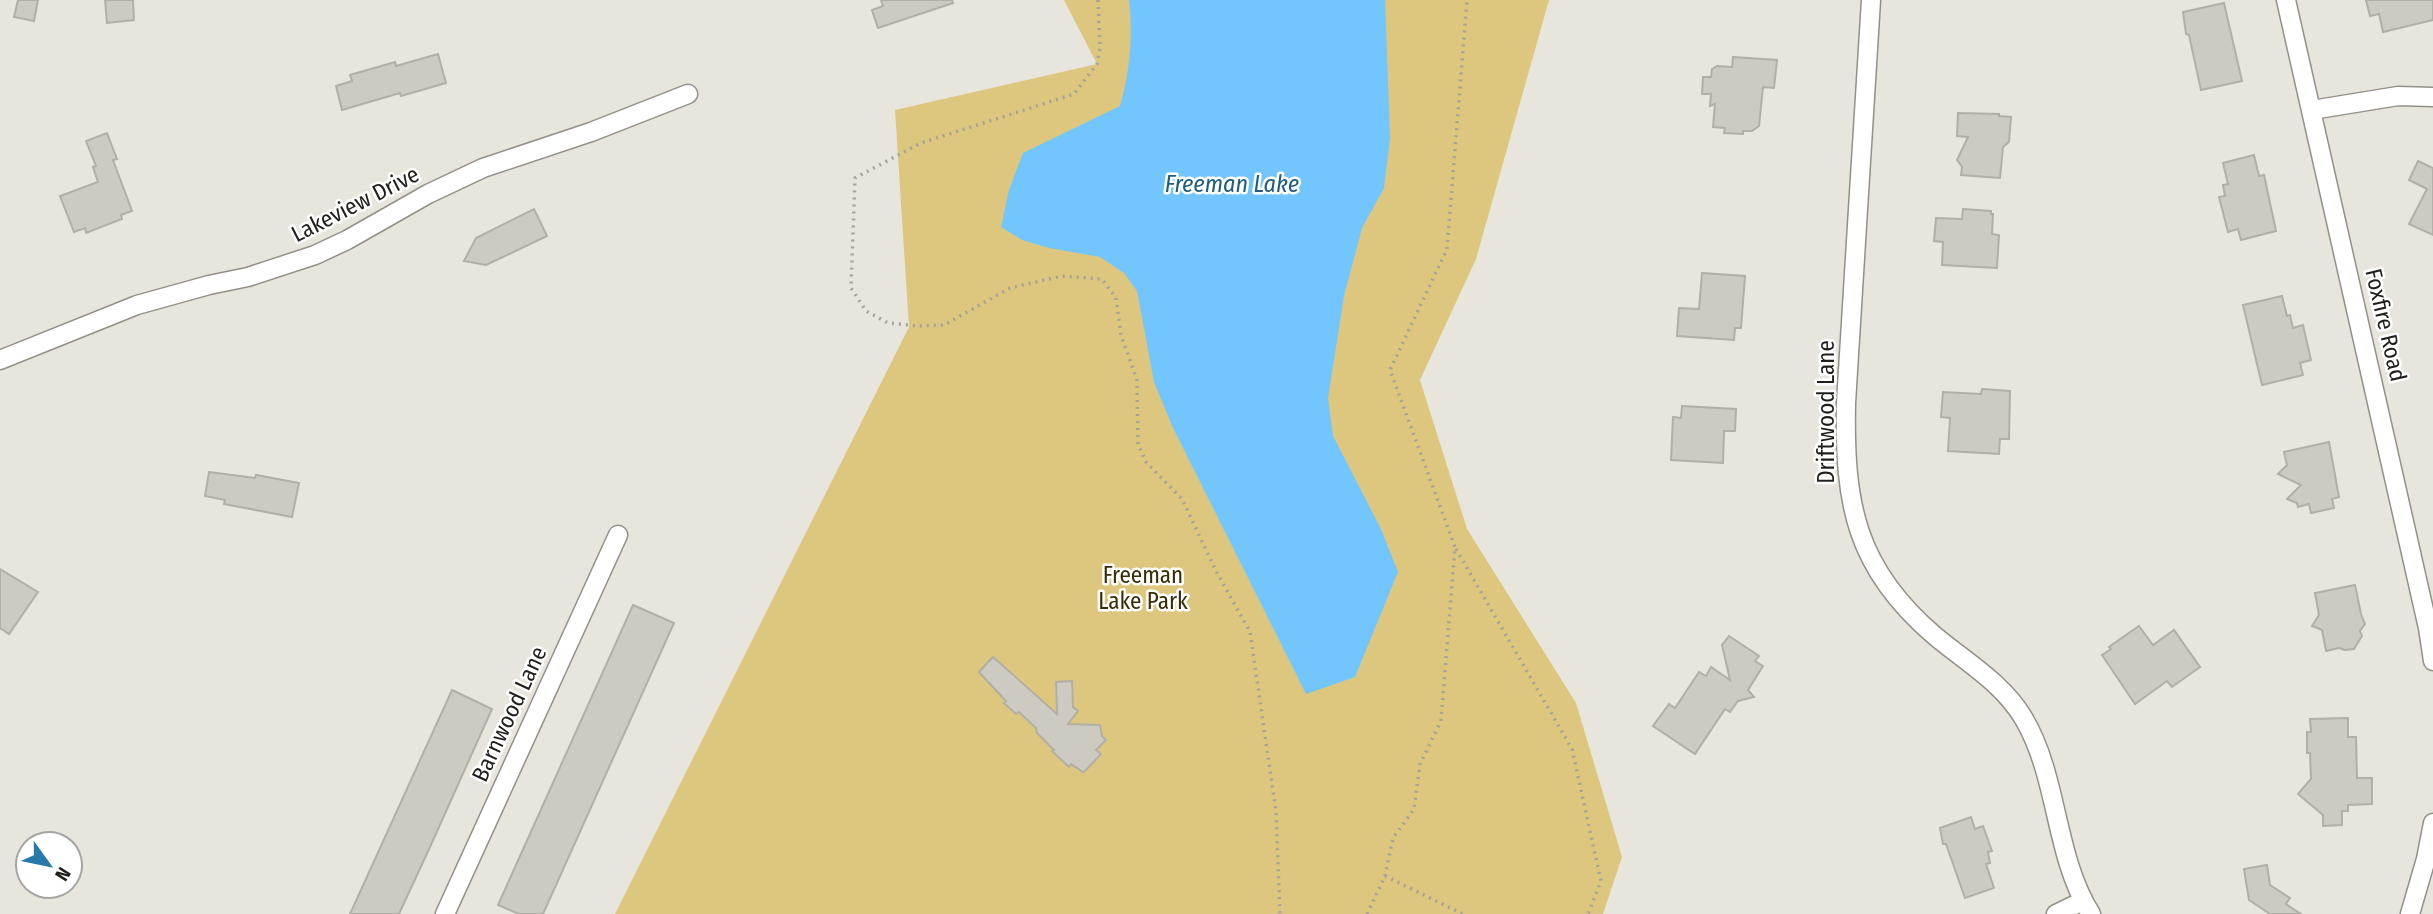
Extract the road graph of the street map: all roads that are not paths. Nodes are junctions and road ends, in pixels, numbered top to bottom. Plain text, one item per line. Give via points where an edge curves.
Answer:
1 (1871, 0) edge
2 (2286, 0) edge
3 (688, 94) dead end
4 (2433, 97) edge
5 (2312, 110) junction
6 (0, 360) edge
7 (618, 535) dead end
8 (2433, 661) edge
9 (2433, 823) edge
10 (2087, 908) edge
11 (445, 914) edge
12 (2056, 914) edge
13 (2410, 914) edge

1 - 10 street, Driftwood Lane via 1846,403 1846,459 1853,514 1870,558 1896,596 1934,635 1996,684 2023,717 2039,749 2068,863
2 - 5 street, Foxfire Road
3 - 6 street, Lakeview Drive via 483,168 315,255 137,305
4 - 5 street via 2398,96
5 - 8 street, Foxfire Road
7 - 11 street, Barnwood Lane
9 - 13 street
10 - 12 street

